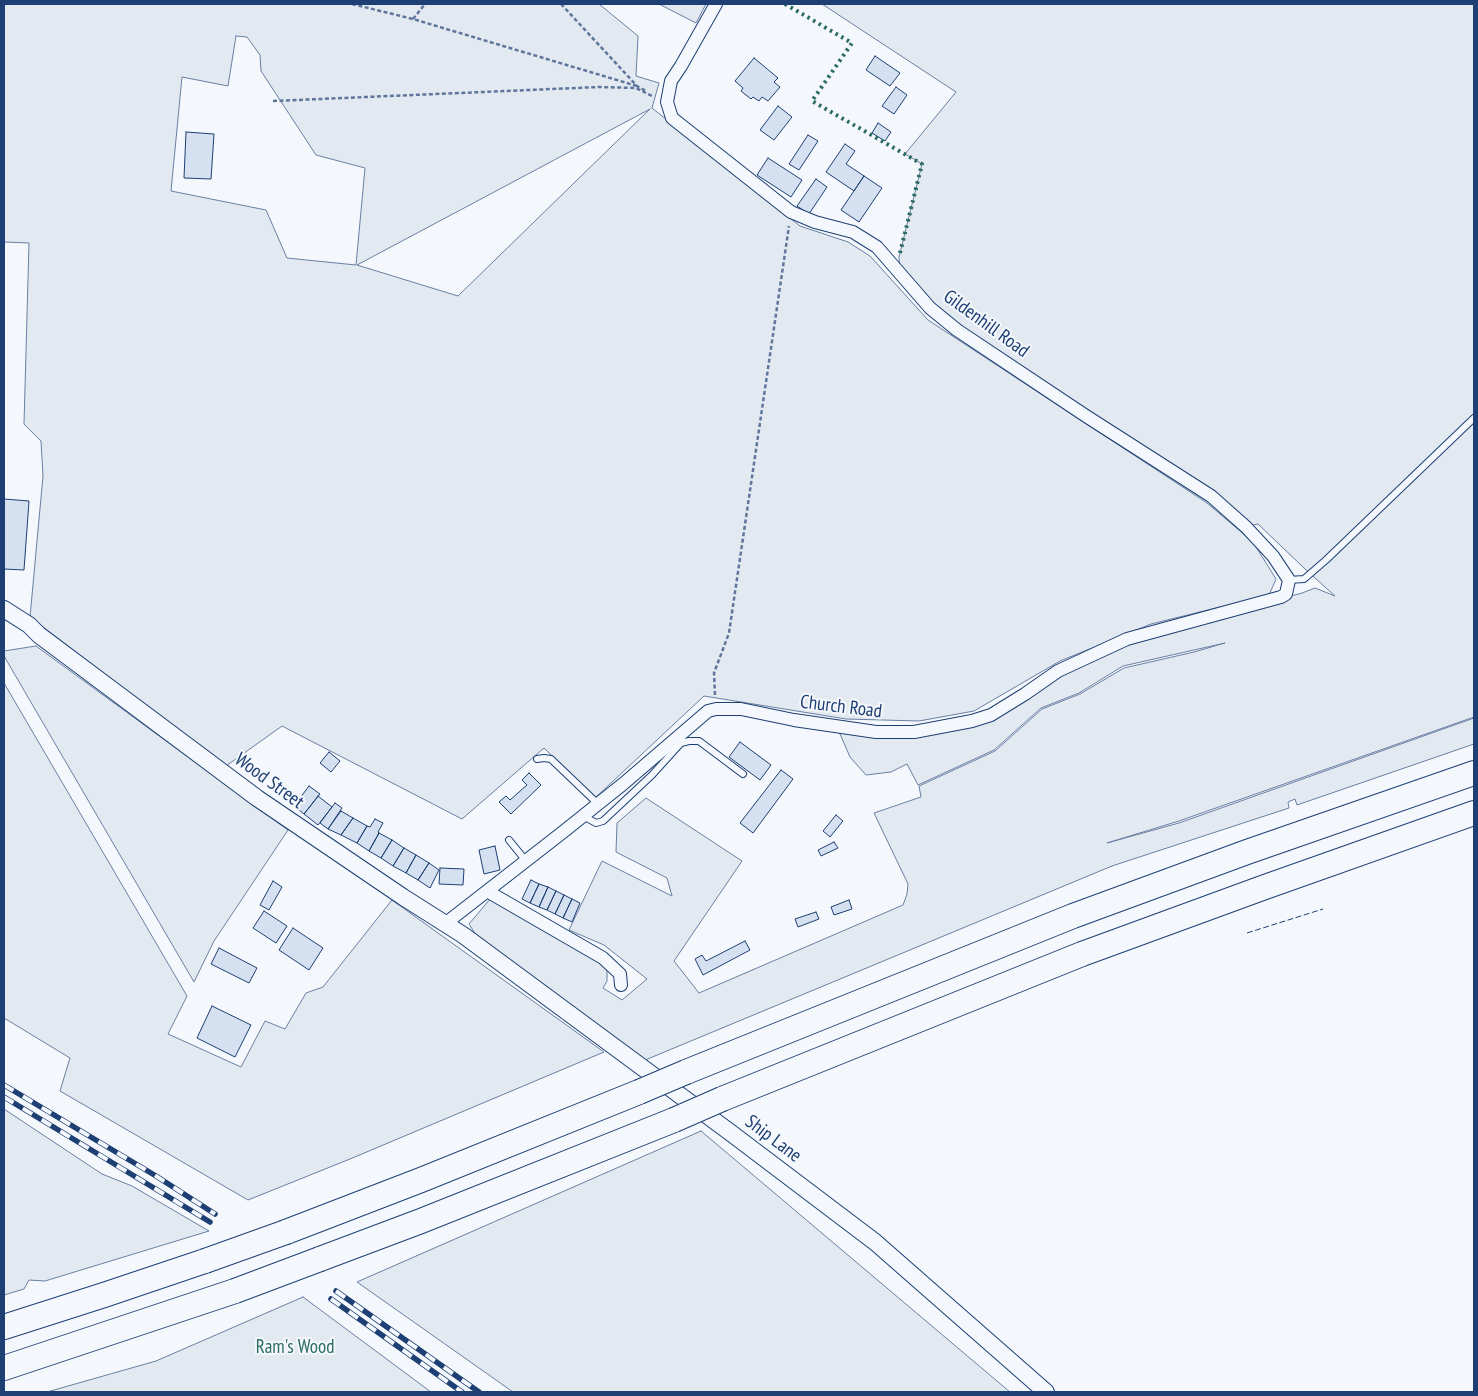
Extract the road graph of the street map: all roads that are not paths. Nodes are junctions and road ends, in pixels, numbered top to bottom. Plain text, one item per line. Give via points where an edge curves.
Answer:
1 (716, 4) edge
2 (1474, 418) edge
3 (1289, 580) junction
4 (4, 609) edge
5 (537, 759) dead end
6 (1474, 773) edge
7 (743, 774) dead end
8 (598, 804) junction
9 (1474, 813) edge
10 (583, 816) junction
11 (509, 840) dead end
12 (526, 861) junction
13 (487, 891) junction
14 (446, 923) junction
15 (463, 934) joint
16 (621, 985) dead end
17 (4, 1327) edge
18 (4, 1368) edge
19 (1046, 1392) edge

1 - 3 street, Gildenhill Road via 671,81 667,103 672,118 791,212 853,232 877,247 930,308 956,330 1211,496 1273,556
2 - 3 lane via 1326,560 1304,579
3 - 8 street, Church Road via 1282,598 1127,639 1058,671 991,715 972,721 914,732 876,732 741,709 708,711
4 - 14 street, Wood Street via 257,798
5 - 8 lane via 551,759
6 - 17 highway, bridge via 1256,848 1073,916 286,1232
7 - 10 lane via 700,741 689,740 681,744 603,821 596,823
8 - 10 street
9 - 18 highway, bridge via 1082,954 421,1221 236,1291
10 - 12 street
11 - 12 lane
12 - 13 street
13 - 14 street
13 - 16 street via 603,958 620,974
14 - 15 street, Wood Street
15 - 19 street, Ship Lane via 875,1242

